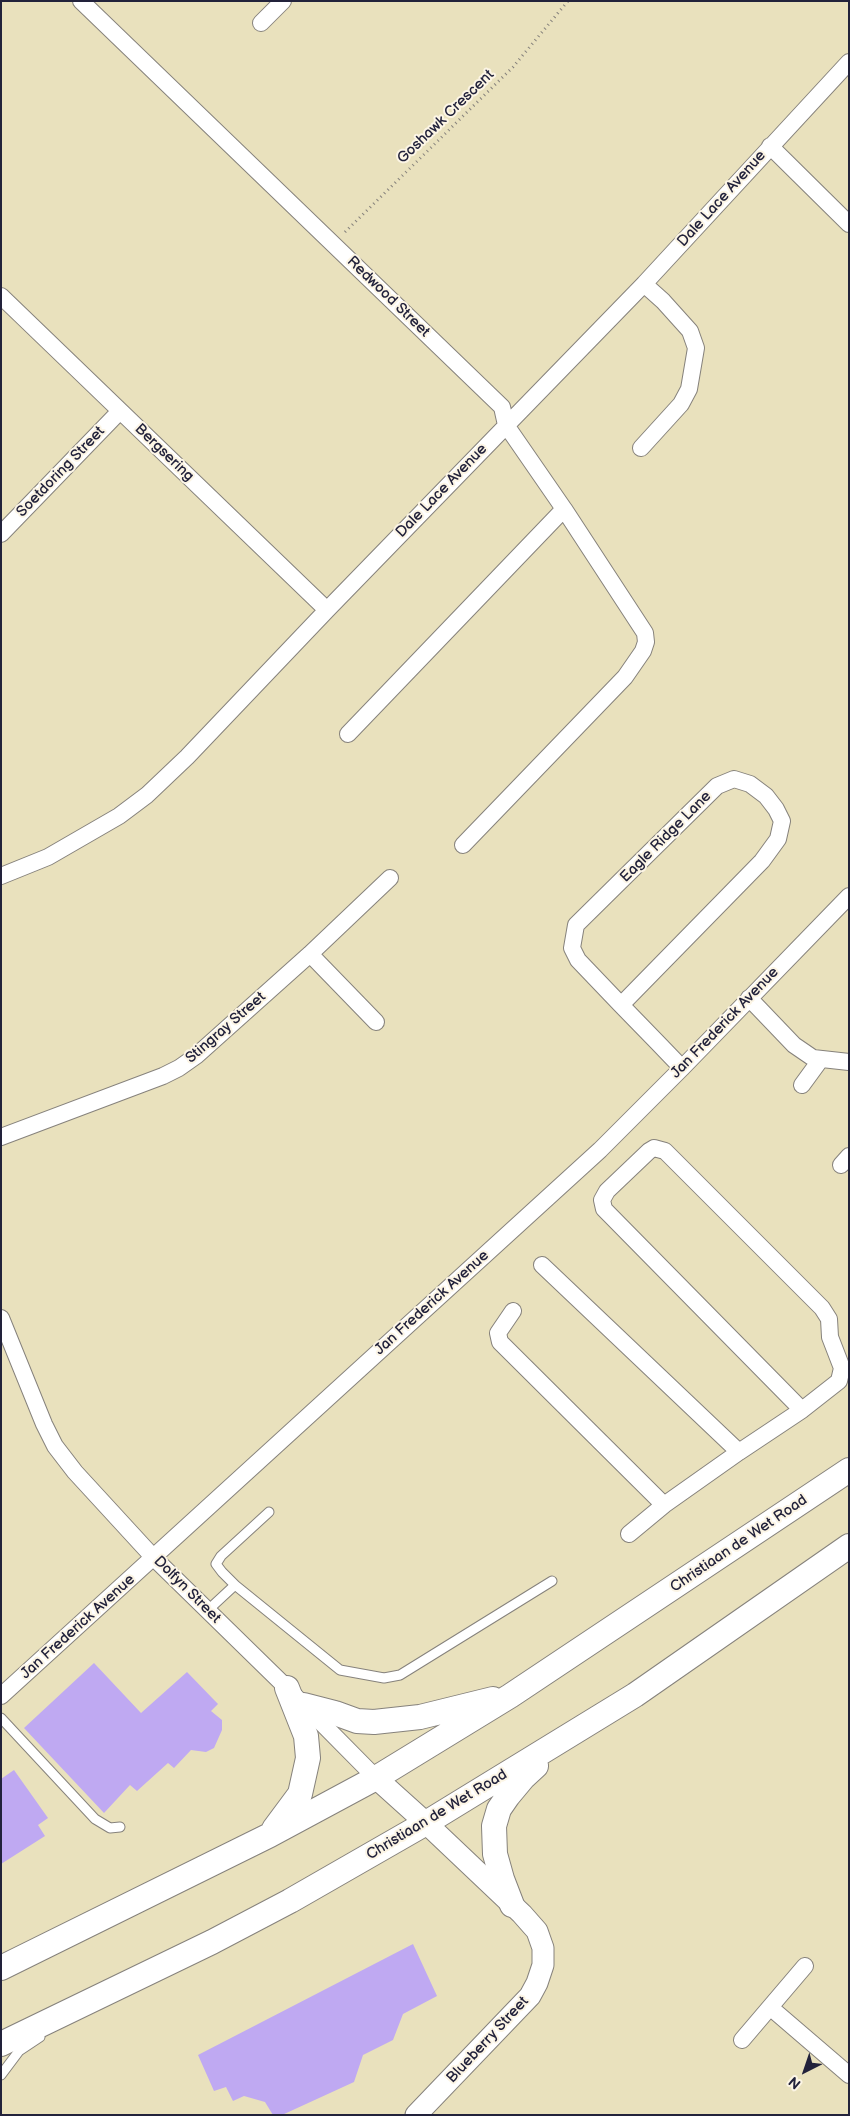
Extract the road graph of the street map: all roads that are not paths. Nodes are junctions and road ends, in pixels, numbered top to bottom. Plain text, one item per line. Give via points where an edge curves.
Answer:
1 (80, 1) edge
2 (283, 1) edge
3 (261, 23) dead end
4 (849, 62) edge
5 (770, 146) junction
6 (846, 215) edge
7 (644, 284) junction
8 (1, 296) edge
9 (120, 411) junction
10 (506, 425) junction
11 (641, 448) dead end
12 (564, 509) junction
13 (1, 534) edge
14 (327, 610) junction
15 (348, 734) dead end
16 (463, 845) dead end
17 (1, 876) edge
18 (390, 878) dead end
19 (849, 896) edge
20 (310, 954) junction
21 (749, 998) junction
22 (621, 1005) junction
23 (376, 1022) dead end
24 (821, 1059) junction
25 (849, 1062) edge
26 (682, 1068) junction
27 (802, 1085) dead end
28 (1, 1137) edge
29 (542, 1265) dead end
30 (512, 1310) dead end
31 (1, 1318) edge
32 (802, 1410) junction
33 (739, 1452) junction
34 (849, 1470) edge
35 (664, 1506) junction
36 (269, 1512) dead end
37 (629, 1534) dead end
38 (849, 1546) edge
39 (154, 1558) junction
40 (552, 1581) dead end
41 (235, 1585) junction
42 (207, 1611) junction
43 (287, 1688) junction
44 (1, 1696) edge
45 (510, 1696) junction
46 (304, 1705) junction
47 (1, 1718) edge
48 (571, 1734) junction
49 (376, 1778) junction
50 (426, 1823) junction
51 (120, 1827) dead end
52 (270, 1835) junction
53 (512, 1904) junction
54 (805, 1966) dead end
55 (1, 1968) edge
56 (140, 1978) junction
57 (771, 2008) junction
58 (742, 2040) dead end
59 (1, 2044) edge
60 (1, 2075) edge
61 (849, 2075) edge
62 (416, 2115) edge

1 - 10 street, Redwood Street via 502,407
2 - 3 street
4 - 5 street, Dale Lace Avenue
5 - 6 street
5 - 7 street, Dale Lace Avenue
7 - 10 street, Dale Lace Avenue
7 - 11 street via 690,331 696,348 689,389 681,404
8 - 9 street, Bergsering
9 - 13 street, Soetdoring Street
9 - 14 street, Bergsering
10 - 12 street, Redwood Street
10 - 14 street, Dale Lace Avenue
12 - 15 street
12 - 16 street, Redwood Street via 645,633 643,652 625,677
14 - 17 street, Dale Lace Avenue via 147,795 91,834 48,857
18 - 20 street, Stingray Street
19 - 21 street, Jan Frederick Avenue
20 - 23 street
20 - 28 street, Stingray Street via 180,1068
21 - 24 street via 794,1045 813,1058
21 - 26 street, Jan Frederick Avenue
22 - 22 street, Eagle Ridge Lane via 578,960 572,948 576,925 717,786 734,779 750,784 776,808 782,821 778,839 762,861
22 - 26 street, Eagle Ridge Lane
24 - 25 street
24 - 27 street
26 - 39 street, Jan Frederick Avenue via 593,1157
29 - 33 street
30 - 35 street via 498,1333 500,1342
31 - 39 street, Dolfyn Street via 55,1446
32 - 32 street via 839,1381 842,1374 830,1337 829,1319 664,1151 654,1148 607,1191 602,1200 604,1210
32 - 33 street
33 - 35 street
34 - 45 main road, Christiaan de Wet Road
35 - 37 street
36 - 41 lane via 216,1564
38 - 48 main road, Christiaan de Wet Road via 635,1695
39 - 42 street, Dolfyn Street
39 - 44 street, Jan Frederick Avenue
40 - 41 lane via 400,1675 384,1678 340,1670
41 - 42 lane
42 - 43 street, Dolfyn Street
43 - 46 street, Dolfyn Street
43 - 52 main road via 306,1736 308,1758 300,1794
45 - 46 main road via 420,1717 374,1722 357,1721
45 - 49 main road, Christiaan de Wet Road
46 - 49 street, Dolfyn Street
47 - 51 lane via 94,1818 110,1828
48 - 50 main road, Christiaan de Wet Road
48 - 53 main road via 523,1778 499,1809 494,1826 495,1854
49 - 50 street, Dolfyn Street
49 - 52 main road, Christiaan de Wet Road
50 - 53 street, Blueberry Street
50 - 56 main road, Christiaan de Wet Road via 290,1901
52 - 55 main road, Christiaan de Wet Road
53 - 62 street, Blueberry Street via 537,1931 543,1948 543,1965 537,1983 530,1996
54 - 57 street
56 - 59 main road, Christiaan de Wet Road
56 - 60 lane via 19,2051
57 - 58 street
57 - 61 street

